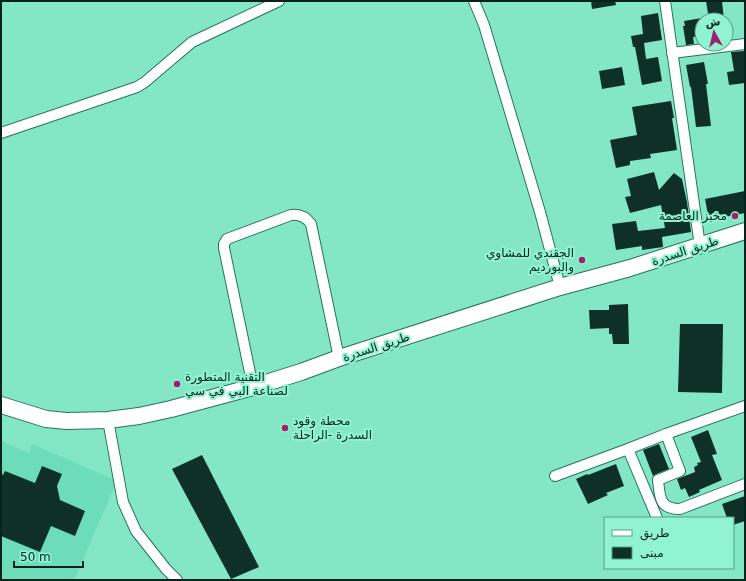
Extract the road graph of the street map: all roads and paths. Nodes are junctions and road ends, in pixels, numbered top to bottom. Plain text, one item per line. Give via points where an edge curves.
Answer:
1 (279, 1) edge
2 (474, 1) edge
3 (665, 1) edge
4 (745, 44) edge
5 (672, 53) junction
6 (1, 133) edge
7 (745, 231) edge
8 (700, 246) junction
9 (560, 287) junction
10 (339, 358) junction
11 (253, 387) junction
12 (1, 405) edge
13 (745, 407) edge
14 (108, 420) junction
15 (666, 434) junction
16 (628, 449) junction
17 (555, 476) dead end
18 (745, 484) edge
19 (657, 517) edge
20 (177, 580) edge

1 - 6 street via 192,42 137,88
2 - 9 street via 484,25 538,204
3 - 5 street
4 - 5 street
5 - 8 street
7 - 8 main road, طريق السدرة
8 - 9 main road, طريق السدرة
9 - 10 main road, طريق السدرة
10 - 11 main road, طريق السدرة
10 - 11 street via 311,224 300,216 291,215 227,239 224,244
11 - 14 main road, طريق السدرة via 171,409
12 - 14 main road, طريق السدرة via 46,419
13 - 15 street
14 - 20 street via 123,502 136,531
15 - 16 street
15 - 18 street via 680,471 658,480 659,495 665,506 680,509
16 - 17 street
16 - 19 street

